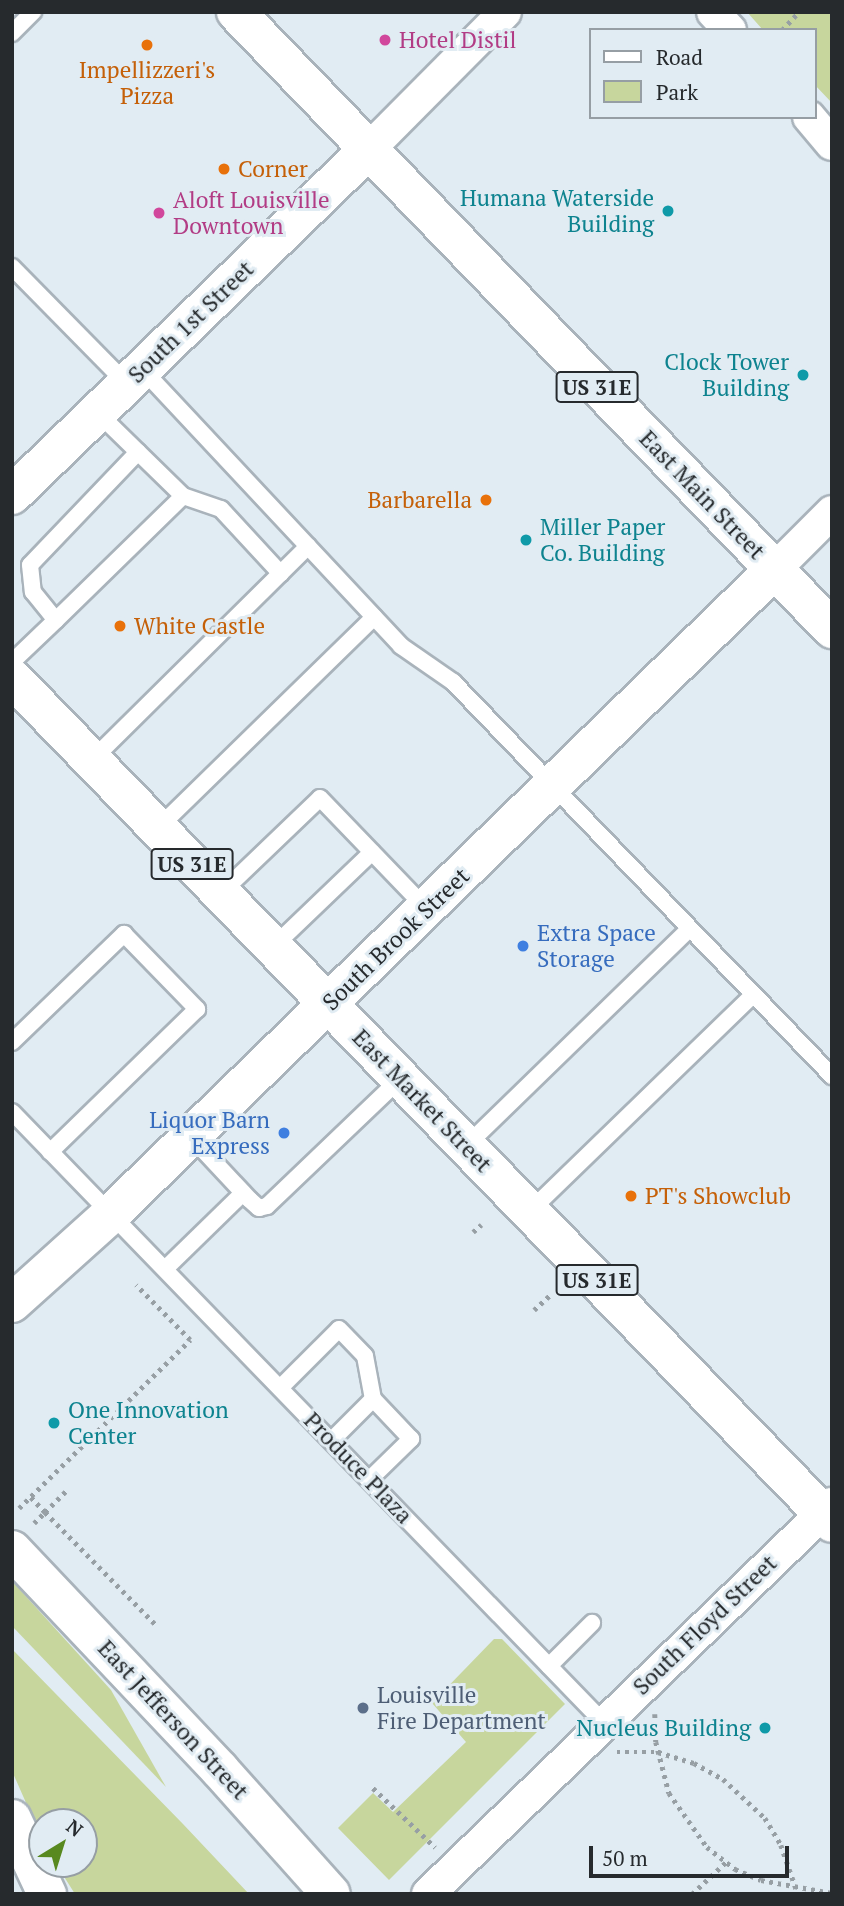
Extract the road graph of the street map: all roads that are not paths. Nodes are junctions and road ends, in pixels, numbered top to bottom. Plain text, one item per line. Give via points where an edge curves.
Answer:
1 (33, 12) edge
2 (236, 12) edge
3 (505, 12) edge
4 (713, 12) edge
5 (728, 28) edge
6 (12, 33) edge
7 (811, 119) edge
8 (832, 144) edge
9 (369, 149) junction
10 (12, 267) edge
11 (135, 377) junction
12 (98, 412) junction
13 (138, 452) junction
14 (12, 495) edge
15 (183, 496) junction
16 (832, 512) edge
17 (308, 546) junction
18 (774, 570) junction
19 (281, 574) junction
20 (374, 617) junction
21 (57, 620) junction
22 (832, 629) edge
23 (12, 662) edge
24 (12, 678) edge
25 (92, 760) junction
26 (552, 788) junction
27 (158, 828) junction
28 (372, 852) junction
29 (221, 893) junction
30 (427, 909) junction
31 (689, 929) junction
32 (273, 947) junction
33 (753, 995) junction
34 (329, 1004) junction
35 (12, 1042) edge
36 (832, 1076) edge
37 (400, 1079) junction
38 (12, 1112) edge
39 (191, 1137) junction
40 (466, 1146) junction
41 (50, 1152) junction
42 (243, 1192) junction
43 (529, 1212) junction
44 (111, 1214) junction
45 (165, 1269) junction
46 (12, 1303) edge
47 (280, 1388) junction
48 (373, 1399) junction
49 (331, 1441) junction
50 (369, 1480) junction
51 (828, 1513) edge
52 (23, 1537) edge
53 (592, 1623) dead end
54 (549, 1665) junction
55 (604, 1723) junction
56 (12, 1819) edge
57 (12, 1869) edge
58 (45, 1894) edge
59 (331, 1894) edge
60 (428, 1894) edge

1 - 6 lane
2 - 9 main road, US 31E
3 - 9 street
4 - 5 street
7 - 8 street
9 - 11 main road, South 1st Street
9 - 18 main road, East Main Street / US 31E
10 - 11 lane
11 - 12 main road, South 1st Street
11 - 17 lane
12 - 13 lane
12 - 14 main road, South 1st Street
13 - 15 lane
13 - 21 lane via 30,565 33,592
15 - 19 lane via 221,509
15 - 21 lane
16 - 18 street
17 - 19 lane
17 - 20 lane
18 - 22 main road, East Main Street / US 31E
18 - 26 main road, South Brook Street
19 - 25 lane
20 - 26 lane via 401,646 453,682
20 - 27 lane
21 - 23 lane
24 - 25 main road, East Market Street / US 31E
25 - 27 main road, East Market Street / US 31E
26 - 30 main road, South Brook Street
26 - 31 lane
27 - 29 main road, East Market Street / US 31E
28 - 29 lane via 320,798
28 - 30 lane
28 - 32 lane
29 - 32 main road, East Market Street / US 31E
30 - 34 main road, South Brook Street
31 - 33 lane
31 - 40 lane
32 - 34 main road, East Market Street / US 31E
33 - 36 lane
33 - 43 lane
34 - 37 main road, East Market Street / US 31E
34 - 39 main road, South Brook Street
35 - 41 lane via 124,934 197,1009
37 - 40 main road, East Market Street / US 31E
37 - 42 lane via 267,1206 260,1208
38 - 41 lane, Produce Plaza
39 - 42 lane
39 - 44 main road, South Brook Street
40 - 43 main road, East Market Street / US 31E
41 - 44 lane, Produce Plaza
42 - 45 lane
43 - 51 main road, East Market Street / US 31E
44 - 45 lane, Produce Plaza
44 - 46 main road, South Brook Street
45 - 47 lane, Produce Plaza
47 - 48 lane via 339,1329 365,1356
47 - 49 lane, Produce Plaza
48 - 49 lane
48 - 50 lane via 411,1439
49 - 50 lane, Produce Plaza
50 - 54 lane, Produce Plaza
51 - 55 street, South Floyd Street
52 - 59 main road, East Jefferson Street
53 - 54 lane
54 - 55 lane, Produce Plaza
55 - 60 street, South Floyd Street
56 - 58 main road
57 - 58 main road

